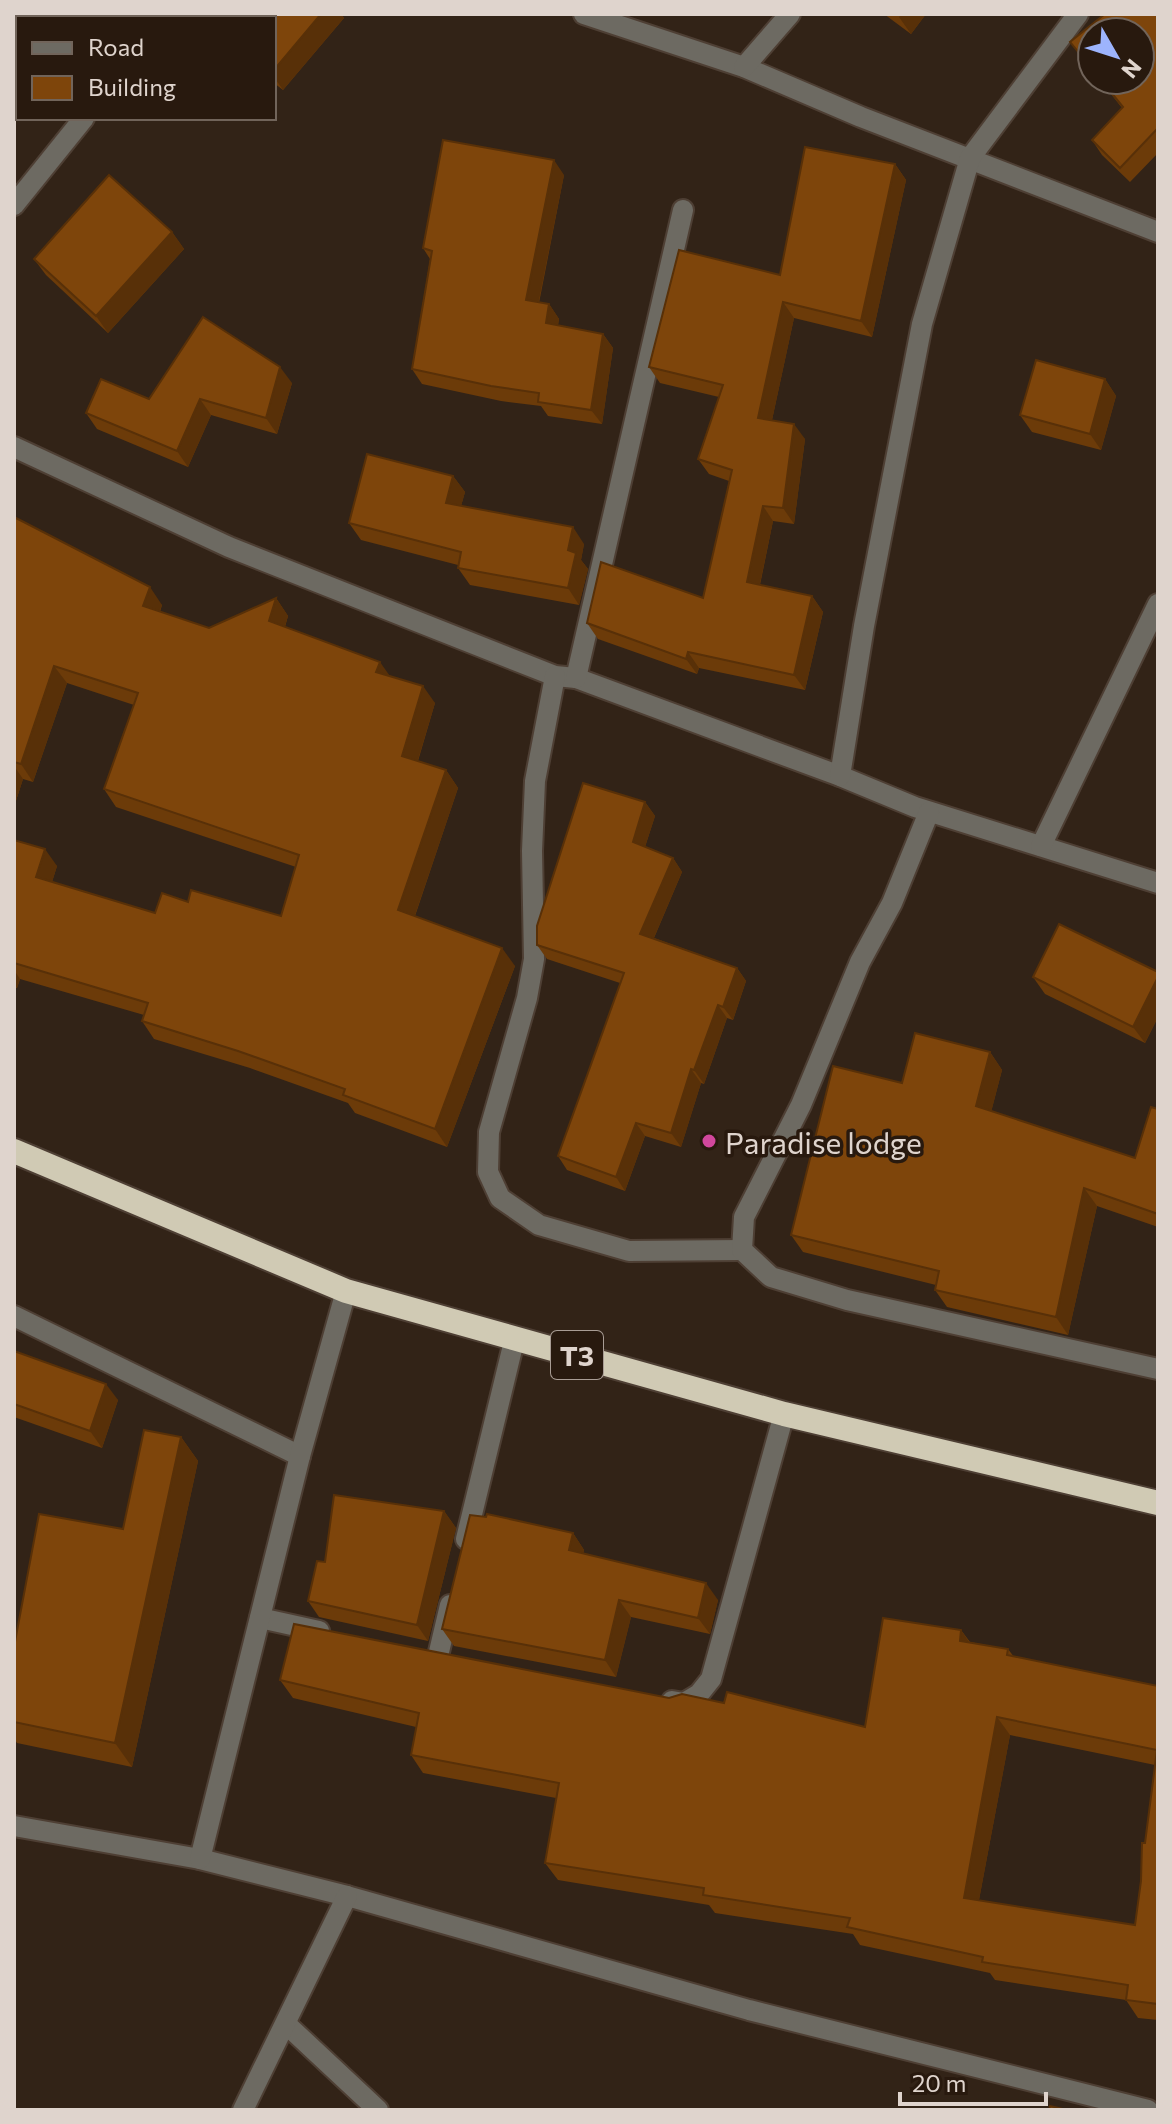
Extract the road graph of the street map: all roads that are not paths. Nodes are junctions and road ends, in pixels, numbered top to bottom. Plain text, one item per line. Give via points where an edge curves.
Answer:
1 (584, 14) edge
2 (790, 14) edge
3 (1078, 14) edge
4 (744, 67) junction
5 (82, 120) edge
6 (970, 158) junction
7 (14, 205) edge
8 (683, 210) dead end
9 (1158, 232) edge
10 (14, 447) edge
11 (1158, 604) edge
12 (555, 676) junction
13 (576, 678) junction
14 (840, 776) junction
15 (929, 812) junction
16 (1041, 846) junction
17 (1158, 883) edge
18 (14, 1151) edge
19 (742, 1250) junction
20 (346, 1291) junction
21 (14, 1316) edge
22 (515, 1337) junction
23 (1158, 1369) edge
24 (784, 1414) junction
25 (300, 1456) junction
26 (1158, 1503) edge
27 (260, 1618) junction
28 (334, 1634) edge
29 (438, 1656) edge
30 (653, 1698) edge
31 (14, 1826) edge
32 (200, 1859) junction
33 (347, 1896) junction
34 (286, 2024) junction
35 (243, 2110) edge
36 (378, 2110) edge
37 (1148, 2110) edge

1 - 4 street
2 - 4 street
3 - 6 street
4 - 6 street
5 - 7 street
6 - 9 street
6 - 14 street via 922,324
8 - 13 street
10 - 12 street via 229,547
11 - 16 street
12 - 13 street
12 - 19 street via 535,781 534,959 489,1132 488,1172 500,1198 539,1225 629,1251
13 - 14 street
14 - 15 street
15 - 16 street
15 - 19 street via 801,1105 744,1217
16 - 17 street
18 - 20 highway, T3
19 - 23 street via 771,1277 847,1300
20 - 22 highway, T3
20 - 25 street
21 - 25 street
22 - 24 highway, T3
22 - 29 street
24 - 26 highway, T3
24 - 30 street via 711,1679 684,1703
25 - 27 street
27 - 28 street
27 - 32 street
31 - 32 street
32 - 33 street
33 - 34 street
33 - 37 street via 749,2010
34 - 35 street
34 - 36 street

